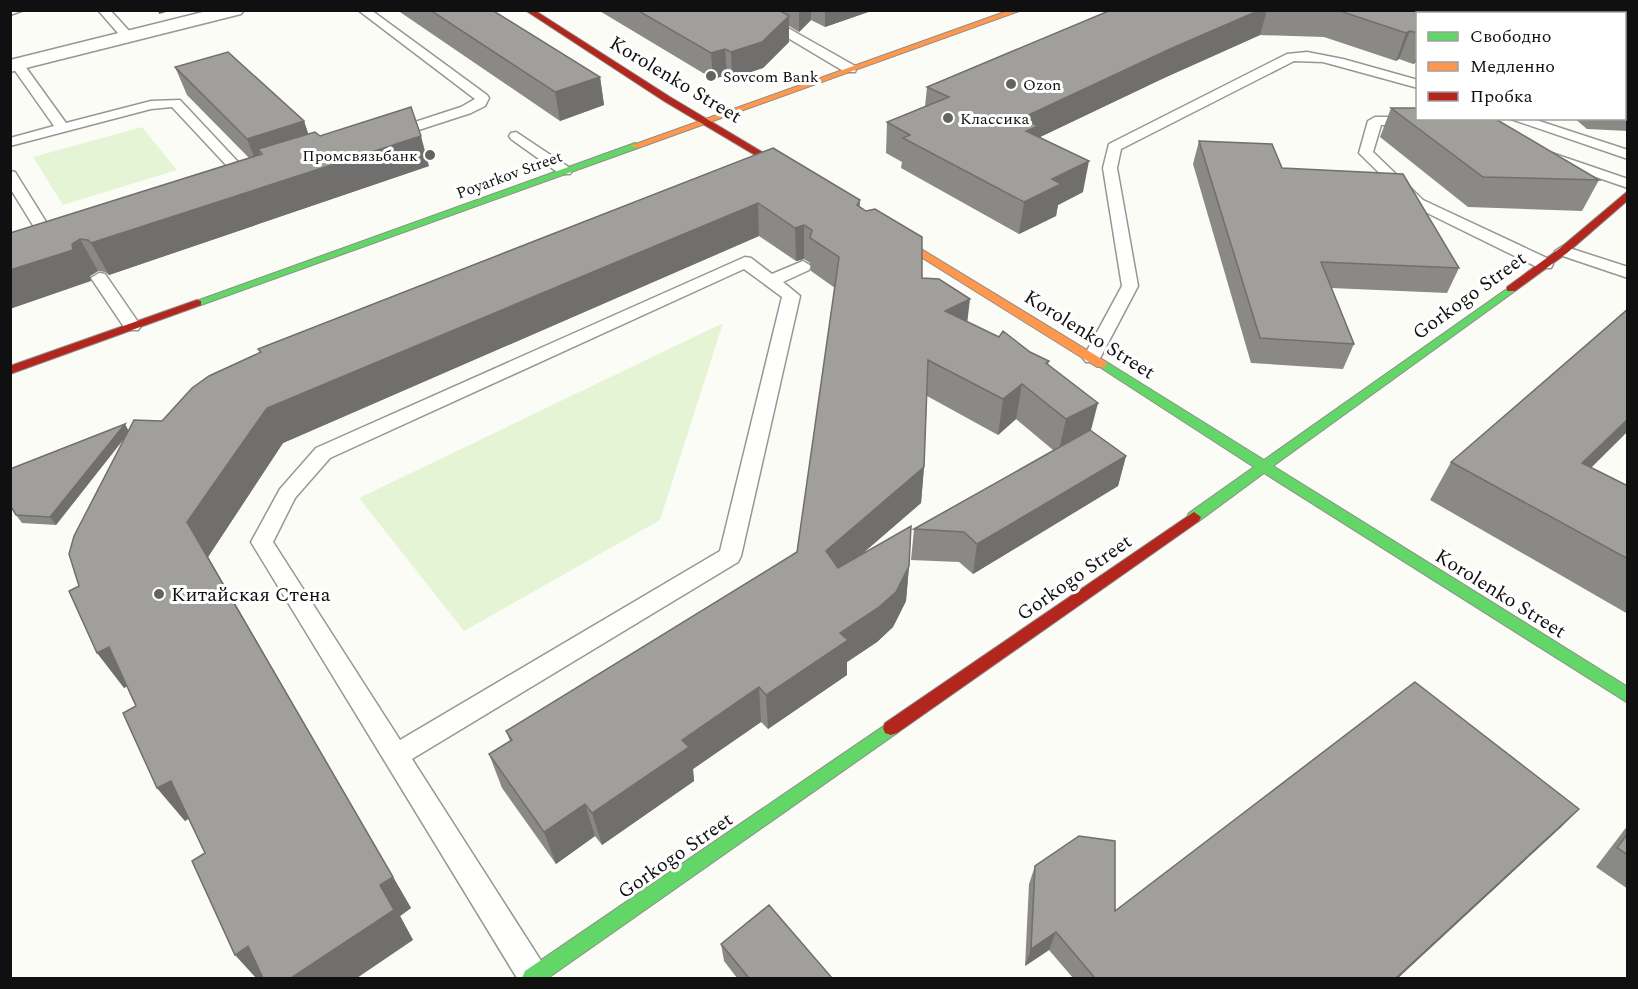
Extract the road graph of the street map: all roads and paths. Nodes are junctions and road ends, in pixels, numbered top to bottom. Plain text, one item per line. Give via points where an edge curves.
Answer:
1 (19, 10) edge
2 (103, 10) edge
3 (235, 10) edge
4 (363, 10) edge
5 (528, 10) edge
6 (1019, 10) edge
7 (10, 12) edge
8 (760, 15) edge
9 (128, 37) junction
10 (14, 66) edge
11 (850, 69) junction
12 (1416, 84) edge
13 (1521, 120) edge
14 (704, 121) junction
15 (1430, 121) edge
16 (63, 128) junction
17 (516, 136) dead end
18 (378, 138) edge
19 (10, 142) edge
20 (1529, 148) edge
21 (1628, 155) edge
22 (565, 171) junction
23 (10, 175) edge
24 (247, 179) edge
25 (805, 181) edge
26 (1628, 184) edge
27 (1628, 194) edge
28 (1621, 206) edge
29 (875, 230) edge
30 (75, 242) edge
31 (1563, 251) junction
32 (1545, 264) junction
33 (803, 266) edge
34 (1628, 273) edge
35 (99, 278) edge
36 (771, 281) junction
37 (132, 326) junction
38 (1092, 358) junction
39 (10, 370) edge
40 (1266, 467) junction
41 (1628, 696) edge
42 (395, 756) junction
43 (534, 978) edge

1 - 7 lane
2 - 9 lane
3 - 9 street
4 - 18 lane via 482,98 480,111
5 - 14 street, Korolenko Street
6 - 11 street, Poyarkov Street
8 - 11 lane
9 - 10 street
10 - 16 lane
11 - 14 street, Poyarkov Street
12 - 38 lane via 1320,57 1291,57 1114,147 1110,168 1130,286
13 - 21 lane
14 - 22 street, Poyarkov Street
14 - 25 street, Korolenko Street
15 - 32 lane via 1375,121 1366,153 1418,203
16 - 19 lane
16 - 24 lane via 150,105 176,104
17 - 22 lane
20 - 26 lane
22 - 37 street, Poyarkov Street
23 - 30 lane via 48,237 70,236
27 - 28 street, Gorkogo Street
28 - 31 street, Gorkogo Street
29 - 38 street, Korolenko Street
31 - 32 street, Gorkogo Street
31 - 34 lane
32 - 40 street, Gorkogo Street
33 - 36 lane
35 - 37 lane
36 - 42 lane via 791,296 730,556
36 - 42 lane via 745,262 323,453 287,494 262,542
37 - 39 street, Poyarkov Street
38 - 40 street, Korolenko Street
40 - 41 street, Korolenko Street
40 - 43 street, Gorkogo Street
42 - 43 lane

